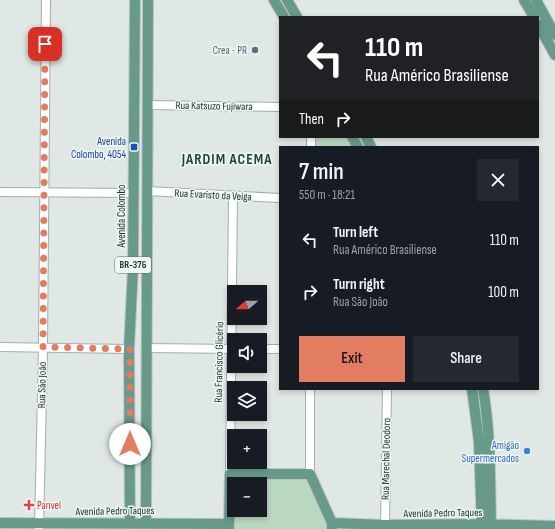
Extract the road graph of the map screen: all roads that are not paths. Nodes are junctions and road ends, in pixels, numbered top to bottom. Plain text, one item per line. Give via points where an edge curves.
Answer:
1 (46, 0) edge
2 (135, 0) edge
3 (148, 0) edge
4 (274, 0) edge
5 (287, 0) edge
6 (524, 0) edge
7 (536, 0) edge
8 (283, 16) edge
9 (296, 16) edge
10 (533, 16) edge
11 (539, 26) edge
12 (555, 35) edge
13 (555, 54) edge
14 (134, 74) junction
15 (148, 85) junction
16 (148, 105) junction
17 (279, 107) edge
18 (147, 191) junction
19 (0, 192) edge
20 (43, 192) junction
21 (133, 193) junction
22 (233, 196) junction
23 (279, 198) edge
24 (132, 267) junction
25 (146, 270) junction
26 (132, 278) junction
27 (146, 281) junction
28 (232, 333) edge
29 (0, 347) edge
30 (43, 347) junction
31 (147, 348) junction
32 (130, 349) junction
33 (227, 349) edge
34 (267, 349) edge
35 (279, 349) edge
36 (232, 373) edge
37 (310, 390) edge
38 (387, 390) edge
39 (472, 390) edge
40 (483, 390) edge
41 (485, 462) junction
42 (230, 474) junction
43 (310, 474) junction
44 (0, 523) edge
45 (130, 526) edge
46 (146, 526) edge
47 (229, 526) edge
48 (332, 526) edge
49 (486, 526) edge
50 (555, 526) edge
51 (39, 527) edge
52 (385, 527) edge

1 - 20 street, Rua São João
2 - 14 main road, Avenida Colombo / BR-376
3 - 15 main road, BR-376
4 - 8 main road
5 - 9 main road
6 - 10 main road
7 - 12 main road
11 - 13 main road
14 - 15 main road
14 - 21 main road, Avenida Colombo / BR-376
15 - 16 main road, BR-376
16 - 17 street, Rua Katsuzo Fujiwara
16 - 18 main road, BR-376
18 - 22 street, Rua Evaristo da Veiga
18 - 25 main road, BR-376
19 - 20 street
20 - 21 street
20 - 30 street, Rua São João
21 - 24 main road, Avenida Colombo / BR-376
22 - 23 street, Rua Evaristo da Veiga
22 - 28 street, Rua Francisco Glicério
24 - 25 main road
24 - 26 main road, Avenida Colombo / BR-376
25 - 27 main road, BR-376
26 - 27 main road
26 - 32 main road, Avenida Colombo / BR-376
27 - 31 main road, BR-376
29 - 30 street
30 - 32 street
30 - 51 street, Rua São João
31 - 33 street
31 - 46 main road, BR-376
32 - 45 main road, Avenida Colombo / BR-376
34 - 35 street
36 - 42 street, Rua Francisco Glicério
37 - 43 street
38 - 52 street, Rua Marechal Deodoro
39 - 41 main road
40 - 41 main road via 486,410
41 - 49 main road
42 - 43 main road
42 - 47 main road, Rua Francisco Glicério
43 - 48 main road
44 - 51 main road, Avenida Pedro Taques
45 - 46 main road, Avenida Pedro Taques
45 - 51 main road, Avenida Pedro Taques
46 - 47 main road, Avenida Pedro Taques
48 - 52 main road, Avenida Pedro Taques
49 - 50 main road, Avenida Pedro Taques
49 - 52 main road, Avenida Pedro Taques

